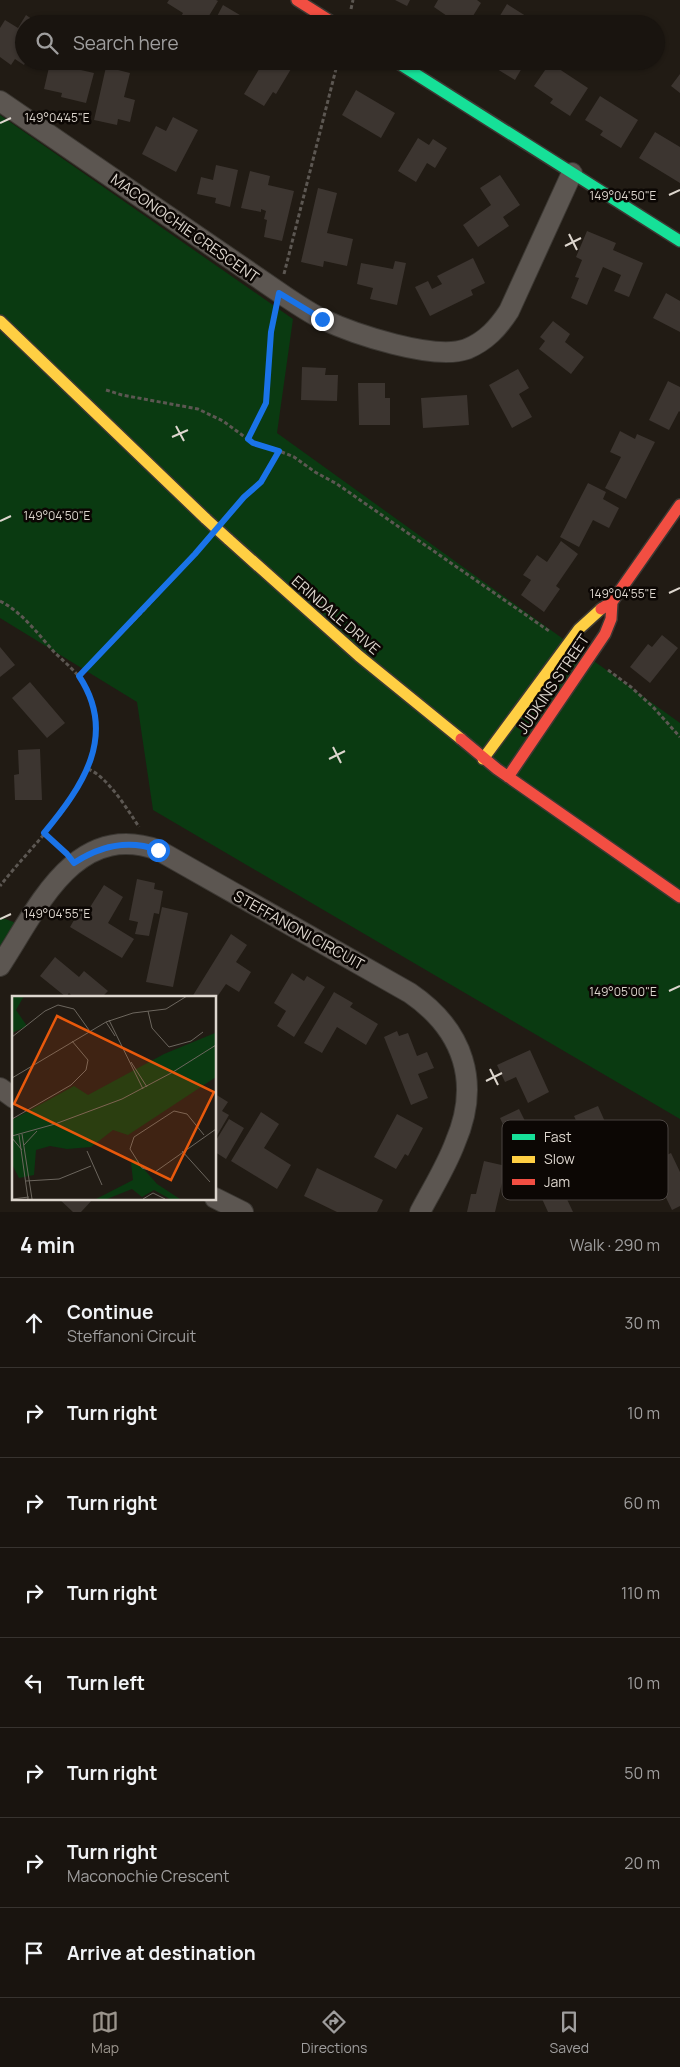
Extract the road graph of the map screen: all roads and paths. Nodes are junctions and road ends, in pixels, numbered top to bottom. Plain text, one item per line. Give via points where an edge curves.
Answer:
1 (297, 0) edge
2 (321, 15) edge
3 (336, 70) edge
4 (409, 70) edge
5 (0, 101) edge
6 (572, 172) junction
7 (680, 241) edge
8 (279, 293) junction
9 (0, 321) edge
10 (103, 389) dead end
11 (248, 439) junction
12 (279, 451) junction
13 (680, 505) edge
14 (226, 518) dead end
15 (208, 540) dead end
16 (0, 601) edge
17 (612, 602) junction
18 (568, 645) junction
19 (588, 658) junction
20 (79, 676) junction
21 (680, 737) edge
22 (483, 758) junction
23 (88, 769) junction
24 (508, 777) junction
25 (140, 829) dead end
26 (44, 833) junction
27 (74, 863) junction
28 (0, 886) edge
29 (680, 897) edge
30 (0, 966) edge
31 (0, 1088) edge
32 (12, 1097) edge
33 (216, 1199) edge
34 (213, 1200) edge
35 (206, 1212) edge
36 (243, 1212) edge
37 (420, 1212) edge

1 - 2 street
3 - 8 path
4 - 6 street
5 - 8 street, MACONOCHIE CRESCENT
6 - 7 street
6 - 8 street, MACONOCHIE CRESCENT via 509,311 499,327 466,349 428,350 362,334 322,319
8 - 11 path via 271,332 266,403
9 - 22 street, ERINDALE DRIVE, bridge via 206,520 359,656
10 - 11 path via 198,409 223,421
11 - 12 path
12 - 14 path via 261,482
12 - 18 path via 337,484
13 - 17 street, JUDKINS STREET
15 - 20 path
16 - 20 path
17 - 18 street, JUDKINS STREET via 579,629
17 - 19 street, JUDKINS STREET via 605,634
18 - 22 street, JUDKINS STREET
19 - 21 path via 631,687
19 - 24 street, JUDKINS STREET
20 - 23 path via 88,691 97,722
22 - 24 street, ERINDALE DRIVE
23 - 25 path via 120,798
23 - 26 path via 75,793
24 - 29 street, ERINDALE DRIVE
26 - 27 path
26 - 28 path
27 - 30 street, STEFFANONI CIRCUIT via 54,883
27 - 37 street, STEFFANONI CIRCUIT via 113,845 136,844 158,850 424,1002 454,1036 464,1065 467,1096 455,1143
31 - 32 street
33 - 36 street
34 - 35 street

